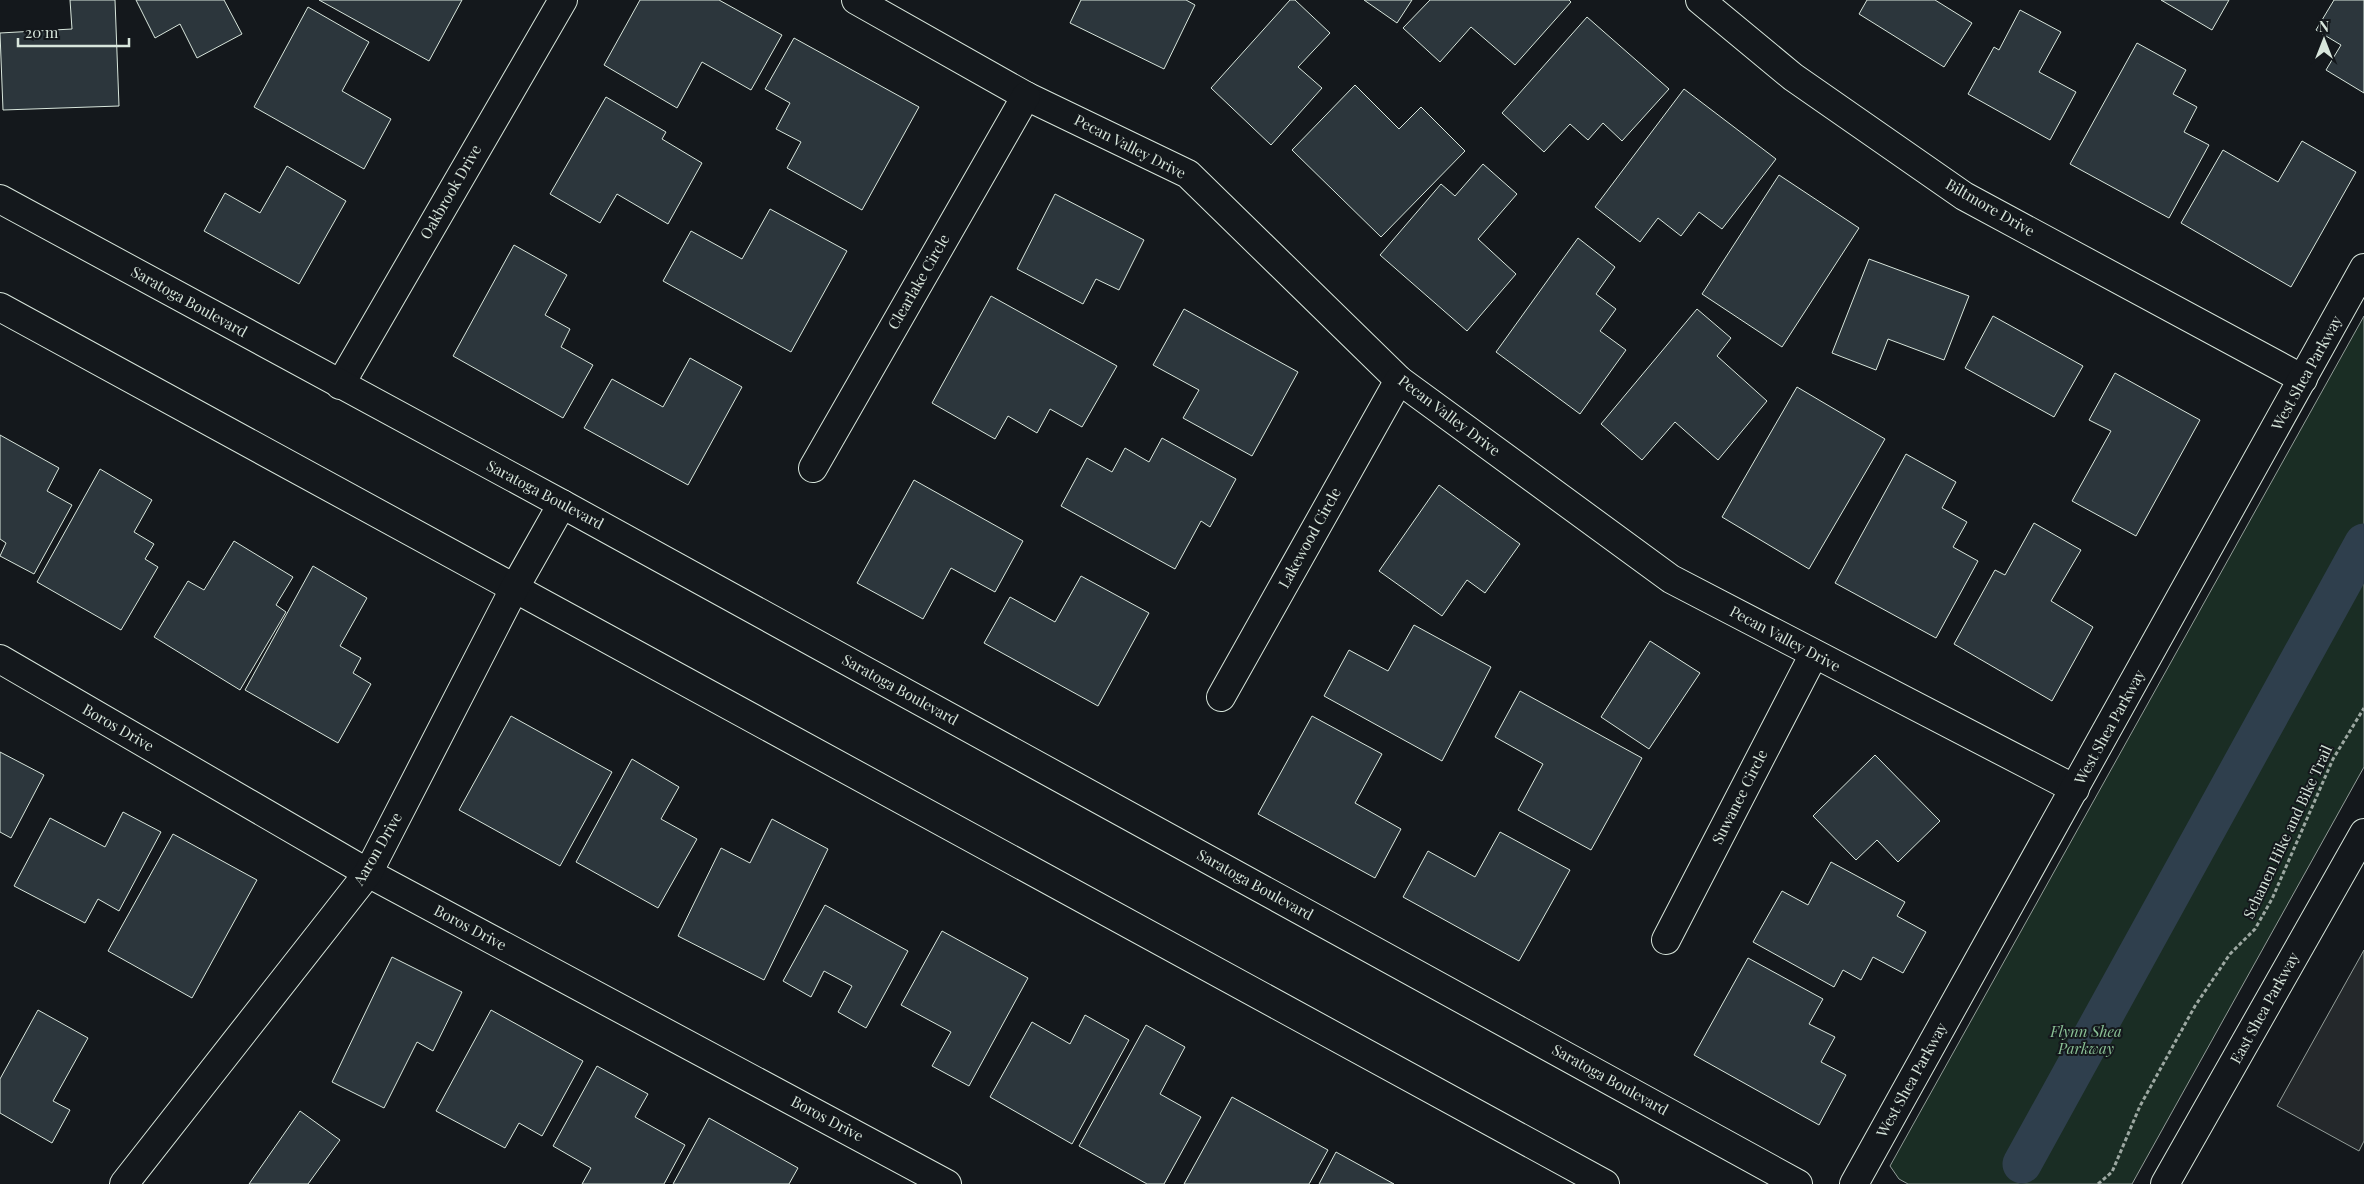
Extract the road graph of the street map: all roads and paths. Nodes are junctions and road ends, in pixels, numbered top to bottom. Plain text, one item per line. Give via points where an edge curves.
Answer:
1 (563, 0) edge
2 (856, 0) edge
3 (1700, 0) edge
4 (1026, 96) junction
5 (0, 199) edge
6 (2364, 268) edge
7 (0, 306) edge
8 (2304, 379) junction
9 (1399, 380) junction
10 (340, 385) junction
11 (813, 468) dead end
12 (562, 504) junction
13 (514, 588) junction
14 (1814, 654) junction
15 (0, 659) edge
16 (1221, 697) dead end
17 (2364, 708) edge
18 (2075, 789) junction
19 (2364, 833) edge
20 (368, 873) junction
21 (1666, 940) dead end
22 (124, 1184) edge
23 (947, 1184) edge
24 (1605, 1184) edge
25 (1798, 1184) edge
26 (1854, 1184) edge
27 (2098, 1184) edge
28 (2165, 1184) edge

1 - 10 street, Oakbrook Drive
2 - 4 street, Pecan Valley Drive
3 - 8 street, Biltmore Drive via 1793,76 1964,196
4 - 9 street, Pecan Valley Drive via 1188,174
4 - 11 street, Clearlake Circle
5 - 10 street, Saratoga Boulevard
6 - 8 street, West Shea Parkway
7 - 13 street
8 - 18 street, West Shea Parkway
9 - 14 street, Pecan Valley Drive via 1671,579
9 - 16 street, Lakewood Circle
10 - 12 street, Saratoga Boulevard
12 - 13 street, Aaron Drive
12 - 25 street, Saratoga Boulevard
13 - 20 street, Aaron Drive
13 - 24 street
14 - 18 street, Pecan Valley Drive
14 - 21 street, Suwanee Circle
15 - 20 street, Boros Drive
17 - 27 path, Schanen Hike and Bike Trail via 2333,759 2272,899 2255,929 2230,954 2195,1006 2140,1106 2112,1172
18 - 26 street, West Shea Parkway
19 - 28 street, East Shea Parkway
20 - 22 street, Aaron Drive
20 - 23 street, Boros Drive

